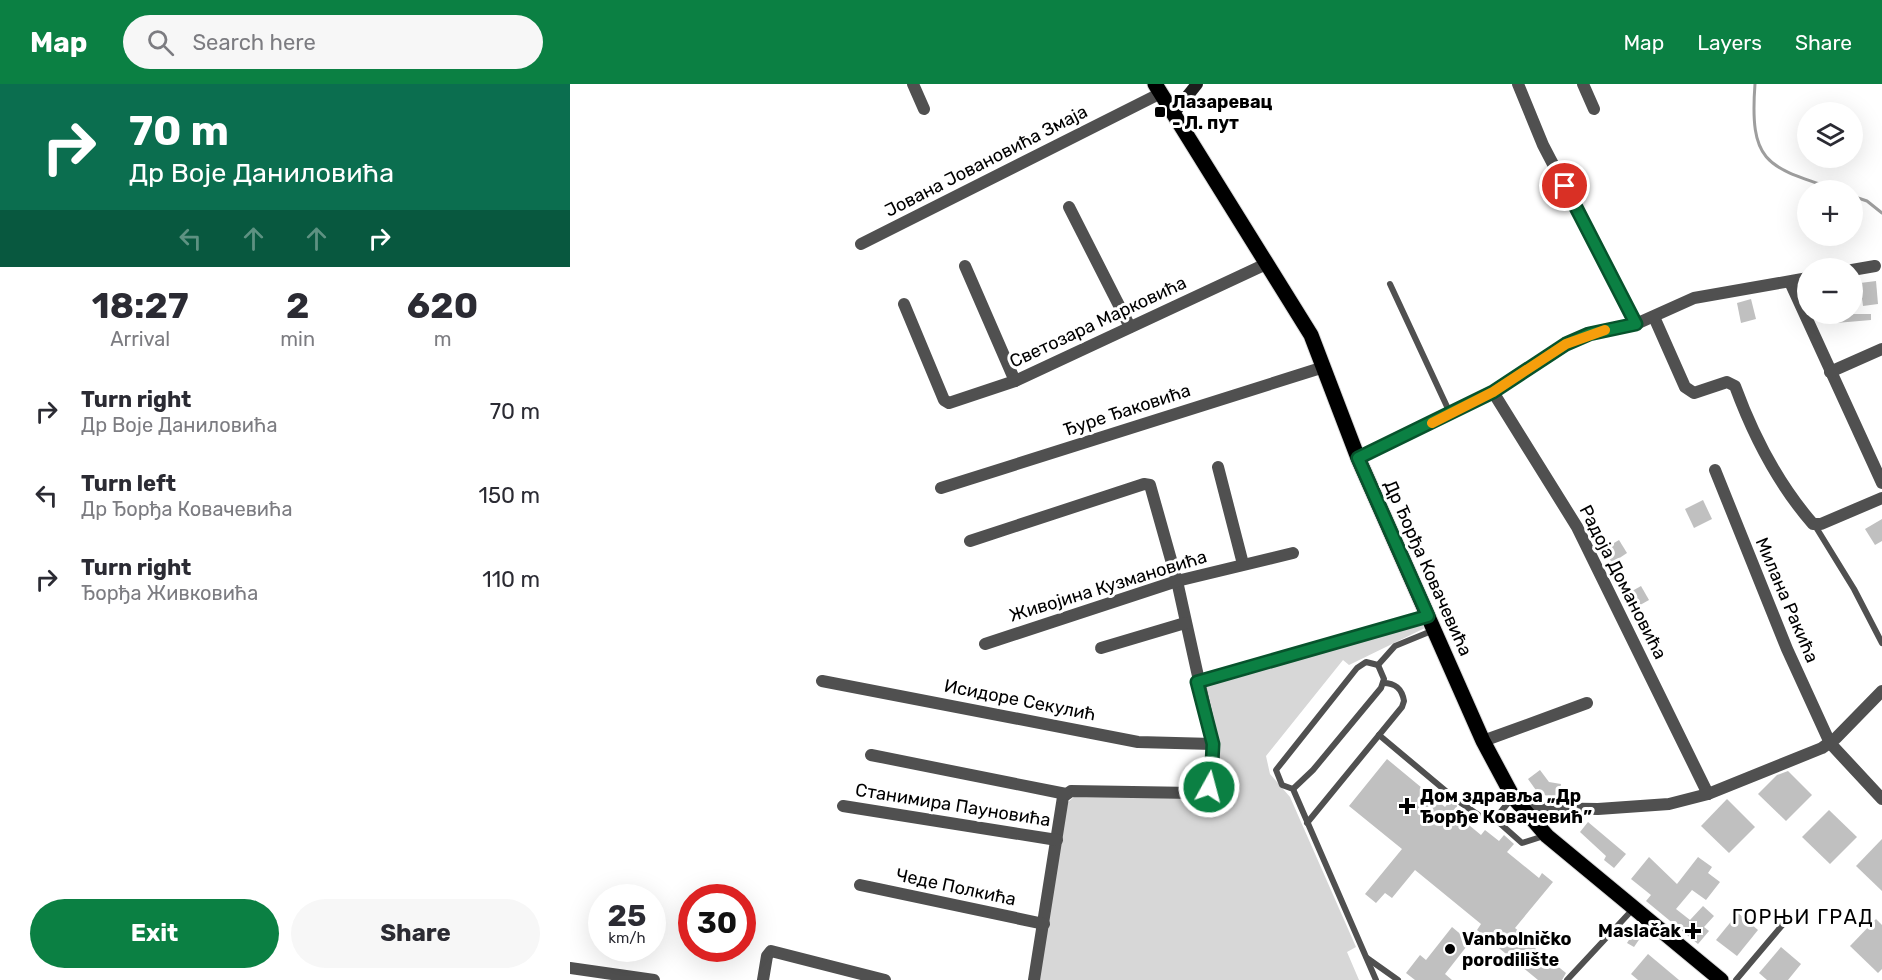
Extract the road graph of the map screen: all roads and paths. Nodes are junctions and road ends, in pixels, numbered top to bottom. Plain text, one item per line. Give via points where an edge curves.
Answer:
1 (913, 84) edge
2 (1197, 84) edge
3 (1518, 84) edge
4 (1583, 84) edge
5 (1158, 88) edge
6 (924, 109) dead end
7 (1594, 109) dead end
8 (1173, 114) junction
9 (1069, 207) dead end
10 (861, 244) dead end
11 (1266, 264) junction
12 (965, 266) dead end
13 (1875, 266) dead end
14 (1863, 268) edge
15 (1797, 280) edge
16 (1790, 282) junction
17 (1390, 284) dead end
18 (904, 304) dead end
19 (1654, 317) junction
20 (1636, 324) junction
21 (1131, 327) junction
22 (1882, 349) edge
23 (1324, 367) junction
24 (1830, 372) junction
25 (1015, 381) junction
26 (1493, 392) junction
27 (1450, 414) junction
28 (1358, 458) junction
29 (1218, 467) dead end
30 (1715, 470) dead end
31 (1882, 483) edge
32 (941, 488) dead end
33 (1882, 498) edge
34 (1813, 524) junction
35 (970, 541) dead end
36 (1293, 553) dead end
37 (1243, 564) junction
38 (1177, 581) junction
39 (1185, 623) junction
40 (1431, 623) junction
41 (1882, 643) edge
42 (985, 644) dead end
43 (1101, 648) dead end
44 (1378, 665) junction
45 (822, 681) dead end
46 (1197, 682) junction
47 (1383, 683) junction
48 (1882, 691) edge
49 (1587, 703) dead end
50 (1379, 735) junction
51 (1483, 741) junction
52 (1830, 743) junction
53 (1213, 744) junction
54 (871, 755) dead end
55 (1293, 789) junction
56 (1066, 794) junction
57 (1708, 794) junction
58 (1453, 797) dead end
59 (1882, 799) edge
60 (1461, 803) dead end
61 (1517, 803) junction
62 (843, 806) dead end
63 (1495, 819) junction
64 (1307, 823) junction
65 (1546, 836) junction
66 (1057, 840) junction
67 (860, 885) dead end
68 (1634, 907) junction
69 (1790, 916) dead end
70 (1044, 924) junction
71 (1367, 958) junction
72 (570, 968) edge
73 (867, 978) edge
74 (654, 980) edge
75 (763, 980) edge
76 (885, 980) edge
77 (1034, 980) edge
78 (1376, 980) edge
79 (1398, 980) edge
80 (1567, 980) edge
81 (1721, 980) edge
82 (1736, 980) edge

1 - 6 street
2 - 8 street
3 - 20 street via 1543,145
4 - 7 street
5 - 8 main road, Др Ђорђа Ковачевића
5 - 10 street, Јована Јовановића Змаја
8 - 11 main road, Др Ђорђа Ковачевића
9 - 21 street
11 - 21 street, Светозара Марковића
11 - 23 main road, Др Ђорђа Ковачевића via 1311,335
12 - 25 street
13 - 14 street
15 - 16 street
16 - 19 street via 1694,298
16 - 24 street
17 - 27 lane
18 - 25 street, Светозара Марковића via 944,400 949,403
19 - 20 street
19 - 34 street via 1685,387 1694,393 1726,382 1735,386 1748,422 1772,465
20 - 26 street via 1589,334 1566,344
21 - 25 street, Светозара Марковића
22 - 24 street
23 - 28 main road, Др Ђорђа Ковачевића
23 - 32 street, Ђуре Ђаковића
24 - 31 street
26 - 27 street
26 - 57 street, Радоја Домановића via 1577,527
27 - 28 street
28 - 40 main road, Др Ђорђа Ковачевића
29 - 37 street
30 - 52 street, Милана Ракића via 1787,649
33 - 34 street
34 - 41 lane via 1849,580
35 - 38 street via 1150,484
36 - 37 street, Живојина Кузмановића
37 - 38 street, Живојина Кузмановића
38 - 39 street
38 - 42 street, Живојина Кузмановића
39 - 43 street
39 - 46 street
40 - 44 lane via 1395,646
40 - 46 street
40 - 51 main road, Др Ђорђа Ковачевића
44 - 47 lane
44 - 55 lane via 1366,662 1357,668 1277,765 1278,780
45 - 53 street, Исидоре Секулић via 1138,742
46 - 53 street
47 - 50 lane via 1396,686 1404,701
47 - 55 lane
48 - 52 street
49 - 51 street
50 - 58 lane
50 - 64 lane
51 - 61 main road, Др Ђорђа Ковачевића
52 - 57 street
52 - 59 street, Милана Ракића
53 - 56 street via 1211,782 1204,790
54 - 56 street
55 - 64 lane
56 - 66 street
57 - 61 street via 1669,804 1598,809
60 - 63 lane via 1480,816
61 - 63 lane
61 - 65 main road, Др Ђорђа Ковачевића
62 - 66 street, Станимира Пауновића
63 - 65 lane via 1522,843
64 - 71 lane
65 - 68 main road, Др Ђорђа Ковачевића
66 - 70 street
67 - 70 street, Чеде Полкића
68 - 80 lane
68 - 81 main road, Др Ђорђа Ковачевића
69 - 82 lane
70 - 77 street
71 - 78 lane
71 - 79 lane
72 - 74 street
73 - 75 street via 771,951
73 - 76 street

